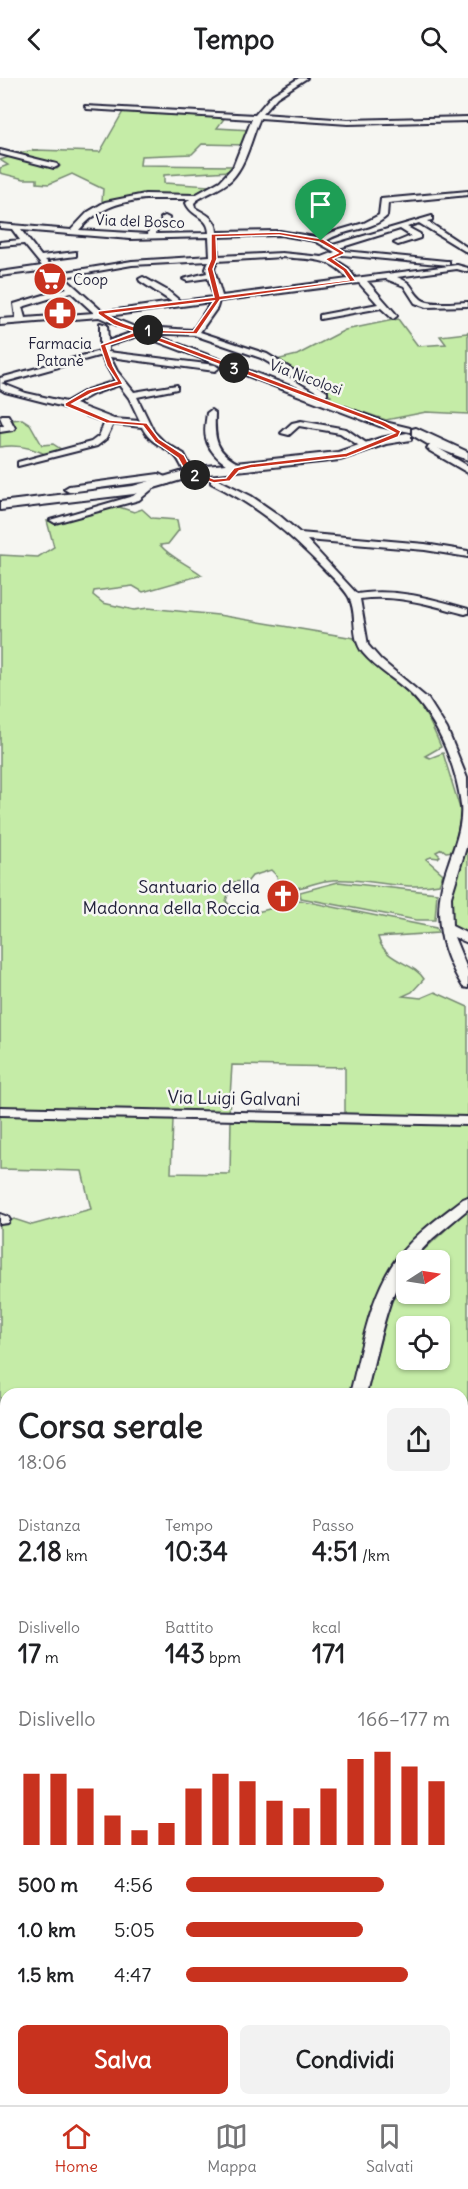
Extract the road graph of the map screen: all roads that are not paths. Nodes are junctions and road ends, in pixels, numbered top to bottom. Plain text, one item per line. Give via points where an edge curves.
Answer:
1 (304, 78) edge
2 (87, 107) dead end
3 (257, 117) junction
4 (468, 119) edge
5 (0, 152) edge
6 (54, 166) dead end
7 (468, 193) edge
8 (196, 197) junction
9 (165, 218) dead end
10 (0, 226) edge
11 (401, 227) junction
12 (15, 228) junction
13 (73, 232) junction
14 (213, 235) junction
15 (152, 237) junction
16 (321, 241) junction
17 (25, 242) junction
18 (398, 243) dead end
19 (0, 244) edge
20 (126, 244) junction
21 (333, 247) junction
22 (468, 251) edge
23 (342, 253) junction
24 (73, 254) dead end
25 (214, 259) junction
26 (328, 259) junction
27 (39, 260) junction
28 (132, 263) junction
29 (468, 263) edge
30 (0, 268) edge
31 (47, 268) junction
32 (455, 268) junction
33 (468, 270) edge
34 (16, 272) junction
35 (0, 274) edge
36 (211, 275) junction
37 (59, 276) junction
38 (387, 277) junction
39 (143, 279) dead end
40 (187, 279) dead end
41 (357, 280) junction
42 (74, 289) junction
43 (217, 299) junction
44 (177, 303) junction
45 (468, 304) edge
46 (383, 305) junction
47 (104, 316) junction
48 (393, 316) dead end
49 (323, 317) dead end
50 (21, 320) junction
51 (0, 322) edge
52 (138, 332) junction
53 (195, 333) junction
54 (104, 349) junction
55 (215, 363) junction
56 (120, 382) junction
57 (0, 384) edge
58 (174, 387) dead end
59 (132, 395) junction
60 (322, 400) junction
61 (68, 405) junction
62 (211, 412) dead end
63 (5, 417) dead end
64 (109, 422) junction
65 (145, 424) junction
66 (0, 429) edge
67 (286, 433) dead end
68 (406, 434) junction
69 (435, 443) junction
70 (368, 447) junction
71 (468, 456) edge
72 (21, 465) dead end
73 (468, 470) edge
74 (220, 471) junction
75 (169, 480) junction
76 (151, 486) junction
77 (69, 489) dead end
78 (244, 496) junction
79 (0, 506) edge
80 (55, 520) dead end
81 (299, 536) junction
82 (468, 554) edge
83 (354, 597) junction
84 (465, 611) dead end
85 (445, 928) junction
86 (468, 939) edge
87 (468, 984) edge
88 (0, 1111) edge
89 (468, 1121) edge
90 (468, 1202) edge
91 (360, 1388) edge

1 - 3 street via 269,101
2 - 3 street
3 - 4 street via 348,122
3 - 8 street via 233,173
5 - 6 street
7 - 16 street via 384,201 382,216 372,224 333,233
8 - 13 street via 149,196 105,205
8 - 14 street via 190,206 210,221
9 - 15 street via 166,223 153,228
10 - 12 street, Via del Bosco
11 - 18 street via 417,236
11 - 21 street
11 - 22 street via 425,220
12 - 13 street, Via del Bosco
12 - 17 street
13 - 20 street, Via del Bosco
14 - 15 street, Via del Bosco
14 - 16 street, Via del Bosco via 279,233
14 - 25 street
15 - 20 street, Via del Bosco
16 - 21 street, Via del Bosco
17 - 19 street
17 - 27 street
20 - 28 street
21 - 23 street, Via del Bosco
23 - 26 street
23 - 32 street, Via del Bosco via 443,263
24 - 27 street
25 - 26 street via 282,255
25 - 28 street
25 - 36 street
26 - 41 street
27 - 31 street
28 - 37 street
29 - 32 street
30 - 34 street
31 - 34 street
31 - 37 street
32 - 33 street, Via del Bosco
32 - 38 street
34 - 35 street
36 - 40 street
36 - 43 street
37 - 42 street
38 - 41 street
38 - 45 street via 407,284 418,301 426,305
39 - 44 street
41 - 43 street
41 - 46 street
42 - 47 street
42 - 50 street via 17,306
43 - 44 street
43 - 53 street
44 - 47 street
46 - 48 street
46 - 49 street
47 - 50 street
47 - 52 street, Via Nicolosi
47 - 54 street
50 - 51 street
52 - 53 street
52 - 54 street
52 - 55 street, Via Nicolosi
53 - 60 street via 264,356 329,396
54 - 55 street via 200,365
54 - 56 street
54 - 57 street
55 - 60 street, Via Nicolosi
56 - 59 street
56 - 61 street
57 - 61 street via 11,391
58 - 59 street
59 - 65 street
60 - 68 street, Via Nicolosi
61 - 64 street
62 - 74 street via 210,437
63 - 66 street via 10,428
64 - 65 street
64 - 72 street via 103,437 94,444
65 - 74 street via 157,441 181,456
67 - 70 street via 298,424 343,432
68 - 69 main road
68 - 70 main road
69 - 71 main road
69 - 73 street via 433,450
70 - 74 main road via 334,457
74 - 75 main road
74 - 78 street
74 - 78 street
75 - 76 main road
75 - 77 street via 159,477
76 - 79 main road
76 - 80 street via 130,500
78 - 81 street via 281,519
81 - 82 street
81 - 83 street
83 - 84 street via 394,594
83 - 85 street via 362,644 430,710 448,746 464,793 467,824 445,891
85 - 86 street
85 - 87 street via 453,956
88 - 89 street, Via Luigi Galvani
90 - 91 street via 425,1239 395,1272

